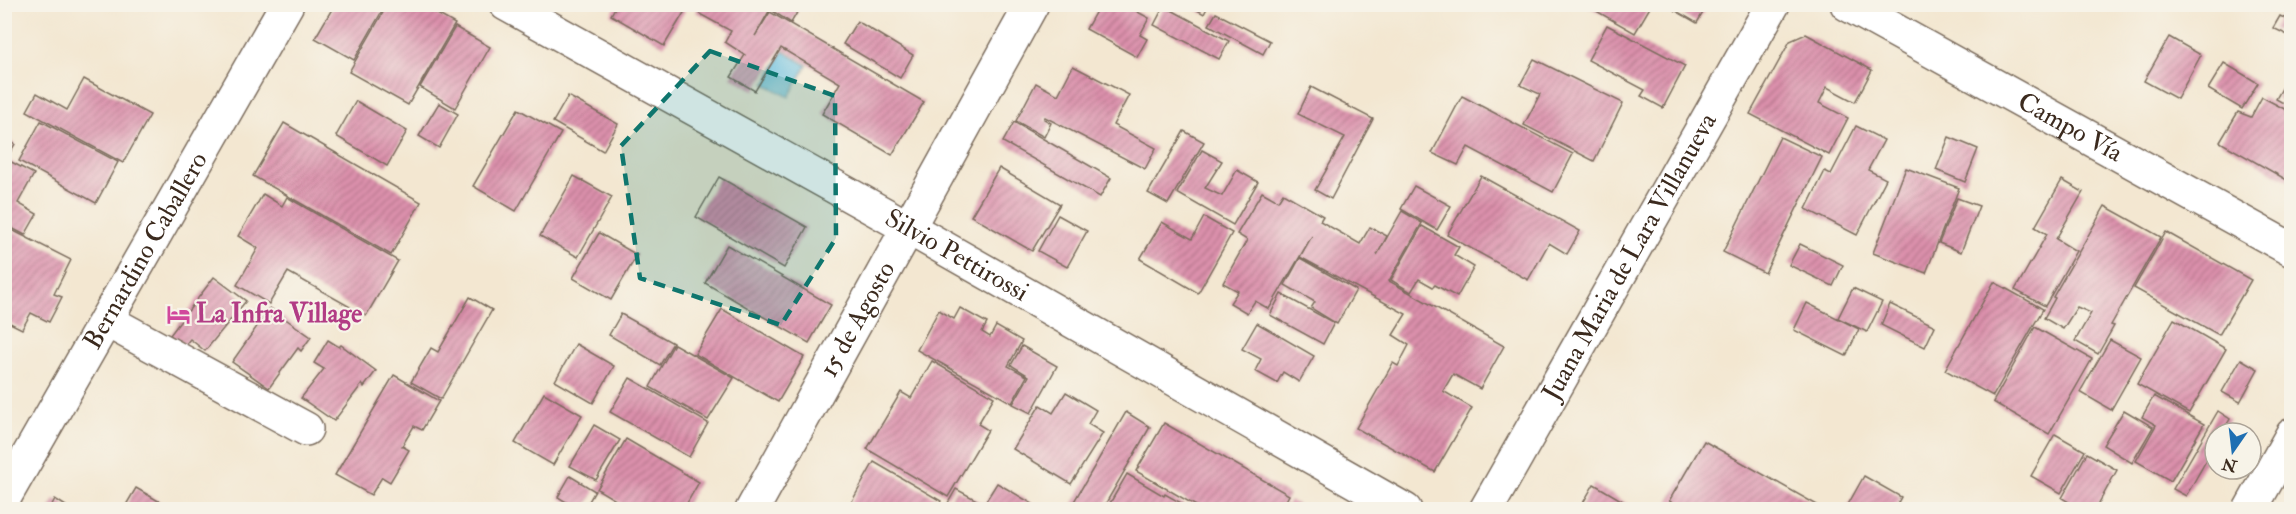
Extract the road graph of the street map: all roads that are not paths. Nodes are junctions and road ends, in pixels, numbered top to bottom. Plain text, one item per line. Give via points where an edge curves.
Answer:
1 (287, 4) edge
2 (506, 4) edge
3 (1032, 4) edge
4 (1773, 4) edge
5 (1847, 4) edge
6 (908, 227) junction
7 (2292, 250) edge
8 (106, 320) junction
9 (306, 429) dead end
10 (2292, 435) edge
11 (8, 481) edge
12 (753, 510) edge
13 (1405, 510) edge
14 (1486, 510) edge
15 (2250, 510) edge

1 - 8 street, Bernardino Caballero
2 - 6 street, Silvio Pettirossi
3 - 6 street, 15 de Agosto
4 - 14 street, Juana Maria de Lara Villanueva
5 - 7 street, Campo Vía
6 - 12 street, 15 de Agosto
6 - 13 street, Silvio Pettirossi
8 - 9 street
8 - 11 street, Bernardino Caballero
10 - 15 street

